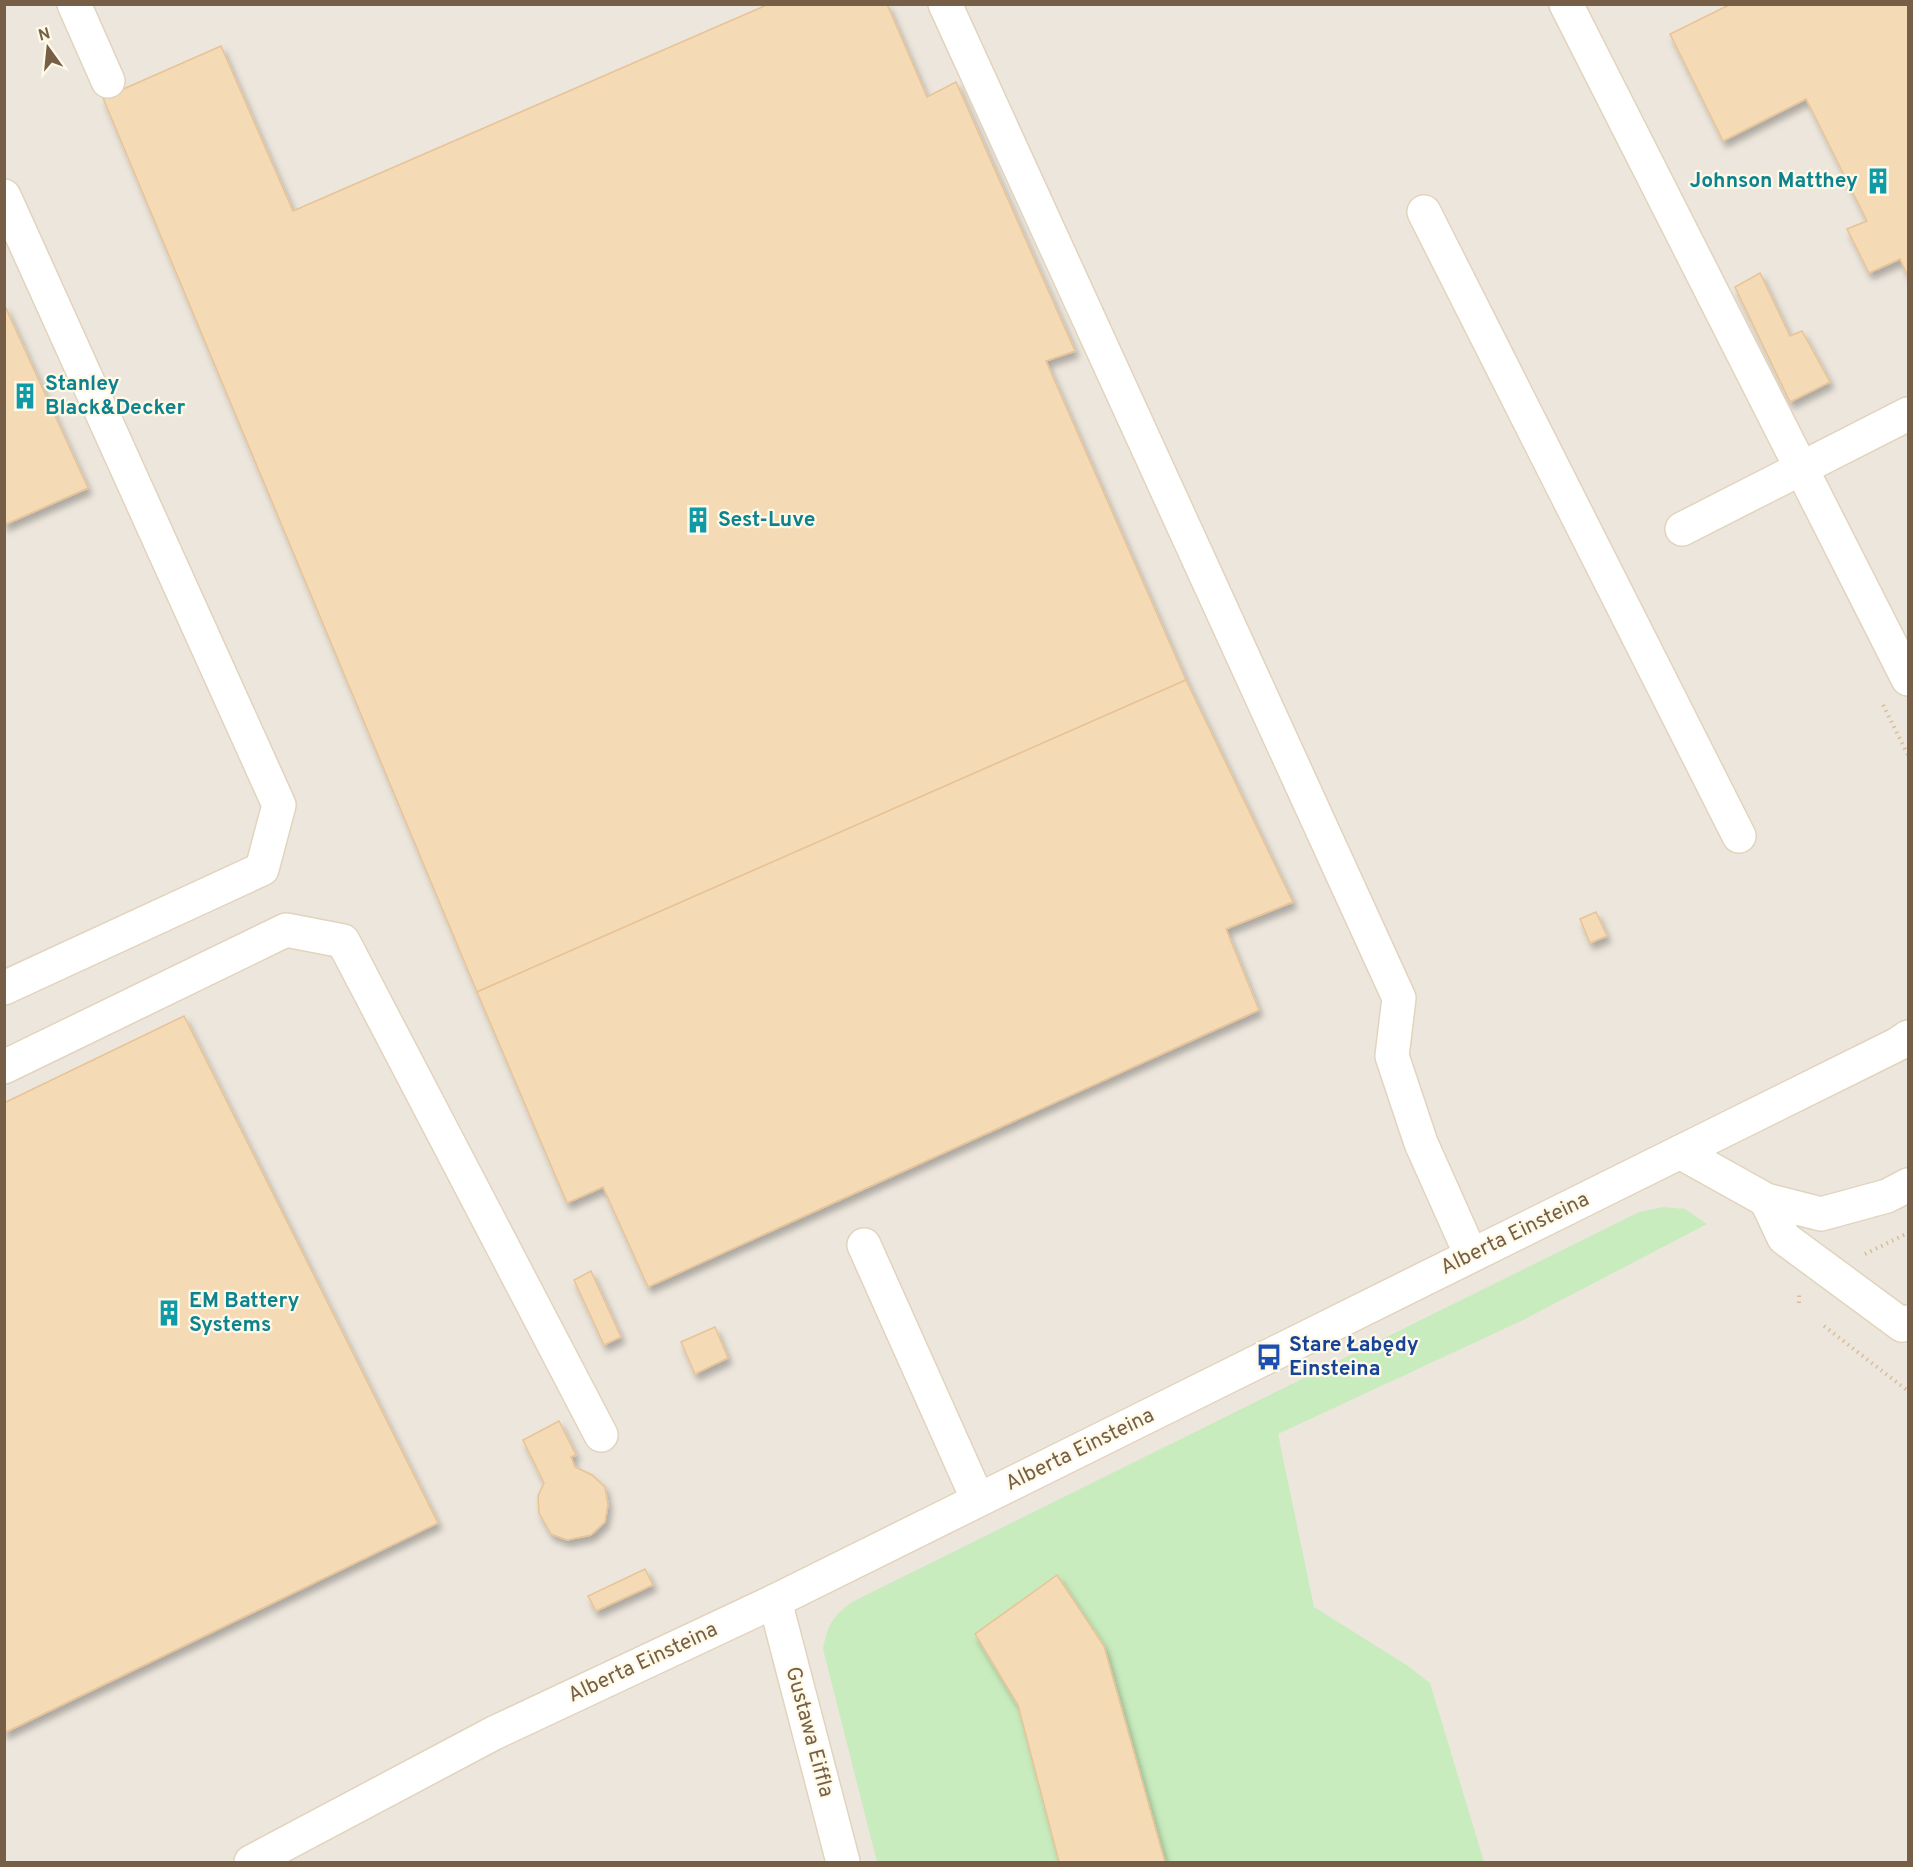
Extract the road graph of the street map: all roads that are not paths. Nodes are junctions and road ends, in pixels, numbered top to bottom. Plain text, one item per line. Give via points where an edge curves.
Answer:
1 (74, 4) edge
2 (945, 4) edge
3 (1566, 4) edge
4 (108, 81) dead end
5 (4, 196) edge
6 (1424, 212) dead end
7 (1908, 414) edge
8 (1802, 469) junction
9 (1682, 529) dead end
10 (1908, 679) edge
11 (1739, 836) dead end
12 (4, 988) edge
13 (1908, 1037) edge
14 (4, 1066) edge
15 (1680, 1152) junction
16 (1908, 1185) edge
17 (1766, 1200) junction
18 (864, 1245) dead end
19 (1472, 1255) junction
20 (1908, 1322) edge
21 (601, 1435) dead end
22 (978, 1500) junction
23 (775, 1601) junction
24 (251, 1863) edge
25 (843, 1863) edge

1 - 4 street
2 - 19 street via 1399,998 1392,1056 1420,1143
3 - 8 street
5 - 12 street via 279,805 262,869
6 - 11 street
7 - 8 street
8 - 9 street
8 - 10 street
13 - 15 street, Alberta Einsteina
14 - 21 street via 286,930 343,942
15 - 17 street
15 - 19 street, Alberta Einsteina
16 - 17 street via 1887,1196 1821,1214
17 - 20 street via 1784,1238 1902,1325
18 - 22 street
19 - 22 street, Alberta Einsteina
22 - 23 street, Alberta Einsteina
23 - 24 street, Alberta Einsteina via 494,1733
23 - 25 street, Gustawa Eiffla

